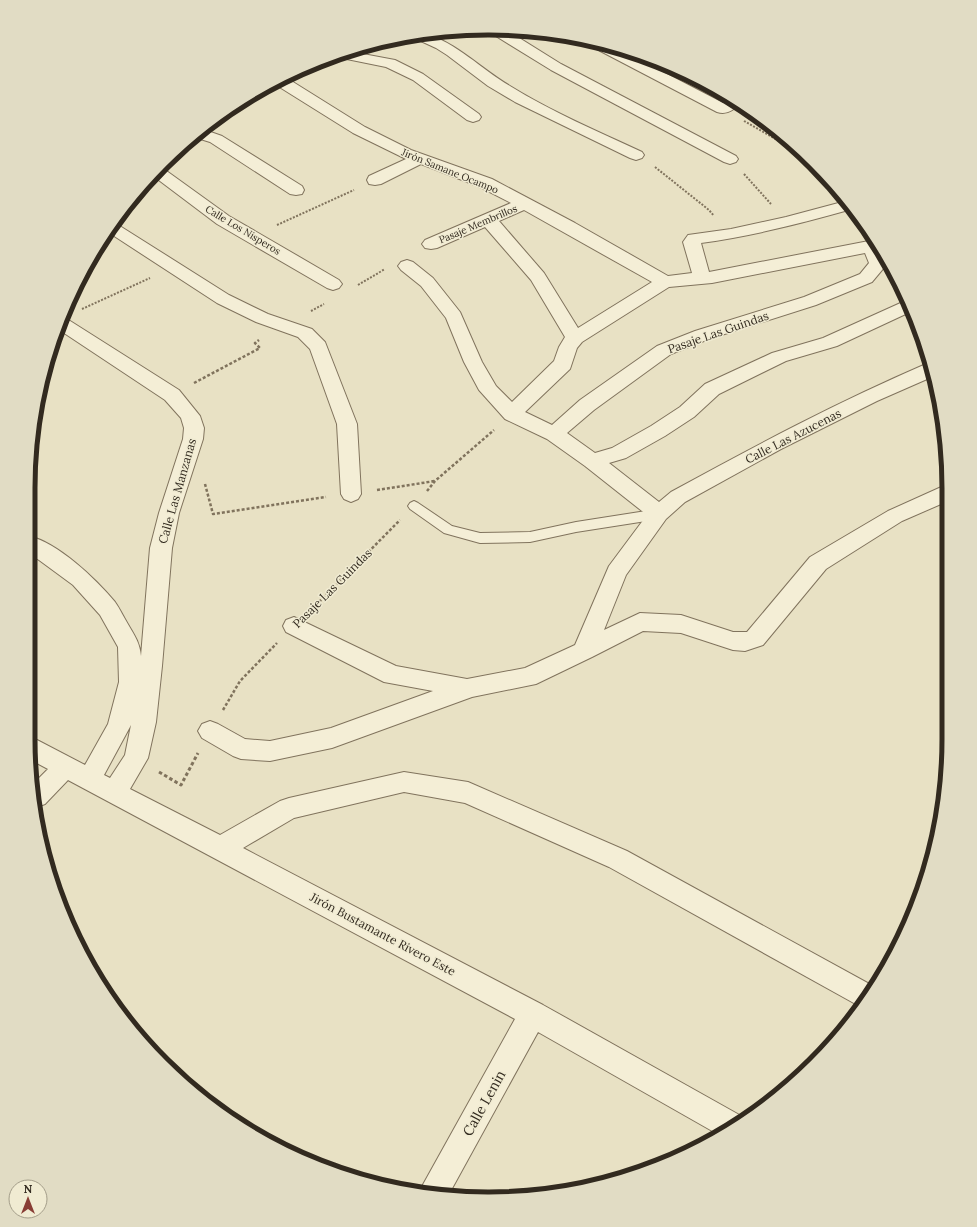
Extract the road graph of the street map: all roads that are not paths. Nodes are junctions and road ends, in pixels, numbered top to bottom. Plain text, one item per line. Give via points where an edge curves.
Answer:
1 (505, 36) edge
2 (429, 39) edge
3 (621, 55) edge
4 (351, 56) edge
5 (285, 84) edge
6 (729, 106) edge
7 (473, 118) dead end
8 (205, 135) edge
9 (636, 156) road end
10 (421, 158) junction
11 (730, 160) road end
12 (162, 175) edge
13 (375, 180) road end
14 (296, 190) dead end
15 (525, 204) junction
16 (843, 207) edge
17 (489, 220) junction
18 (116, 230) edge
19 (431, 244) dead end
20 (872, 246) edge
21 (876, 253) edge
22 (407, 266) dead end
23 (702, 278) junction
24 (665, 282) junction
25 (333, 284) dead end
26 (904, 308) edge
27 (69, 317) edge
28 (575, 338) junction
29 (927, 372) edge
30 (512, 414) junction
31 (554, 434) junction
32 (592, 461) junction
33 (351, 494) dead end
34 (942, 495) edge
35 (414, 506) road end
36 (659, 514) junction
37 (35, 547) edge
38 (294, 626) road end
39 (584, 651) junction
40 (467, 688) junction
41 (210, 731) road end
42 (35, 751) edge
43 (64, 767) junction
44 (89, 780) junction
45 (114, 792) junction
46 (39, 794) edge
47 (220, 848) junction
48 (863, 995) edge
49 (533, 1014) junction
50 (727, 1124) edge
51 (436, 1189) edge

1 - 11 street via 556,67
2 - 9 street via 448,47 492,83 517,98
3 - 6 street
4 - 7 street via 390,63 418,77
5 - 10 street, Jirón Samane Ocampo via 359,130 398,150
8 - 14 street via 216,139
10 - 13 street
10 - 15 street, Jirón Samane Ocampo via 486,183
12 - 25 street, Calle Los Nisperos via 223,220
15 - 17 street, Pasaje Membrillos
15 - 24 street, Jirón Samane Ocampo
16 - 23 street via 731,234 698,237 692,242
17 - 19 street, Pasaje Membrillos
17 - 28 street via 538,277
18 - 33 street via 223,299 262,318 305,333 318,346 347,424
20 - 23 street
21 - 31 street, Pasaje Las Guindas via 878,264 866,278 664,350 587,405
22 - 30 street via 427,282 454,316 473,362 489,390
23 - 24 street
24 - 28 street
26 - 32 street via 830,342 779,357 712,389 687,412 658,431 619,453
27 - 45 street, Calle Las Manzanas via 172,395 190,416 194,428 161,548 144,722 136,758
28 - 30 street via 568,347 563,364
29 - 36 street, Calle Las Azucenas via 870,396 774,444 678,498
30 - 31 street
31 - 32 street
32 - 36 street
34 - 39 street via 895,516 818,563 755,639 745,642 733,641 681,624 640,622
35 - 36 lane via 448,530 480,538 530,537
36 - 39 street, Calle Las Azucenas via 617,572
37 - 44 street via 81,579 108,609 128,646 130,682 119,725
38 - 40 street via 392,675
39 - 40 street via 528,677
40 - 41 street via 332,738 270,751 241,749
42 - 43 street, Jirón Bustamante Rivero Este
43 - 44 street, Jirón Bustamante Rivero Este
43 - 46 street
44 - 45 street, Jirón Bustamante Rivero Este
45 - 47 street, Jirón Bustamante Rivero Este
47 - 48 street via 289,809 404,782 468,793 618,859
47 - 49 street, Jirón Bustamante Rivero Este
49 - 50 street, Jirón Bustamante Rivero Este
49 - 51 street, Calle Lenin

